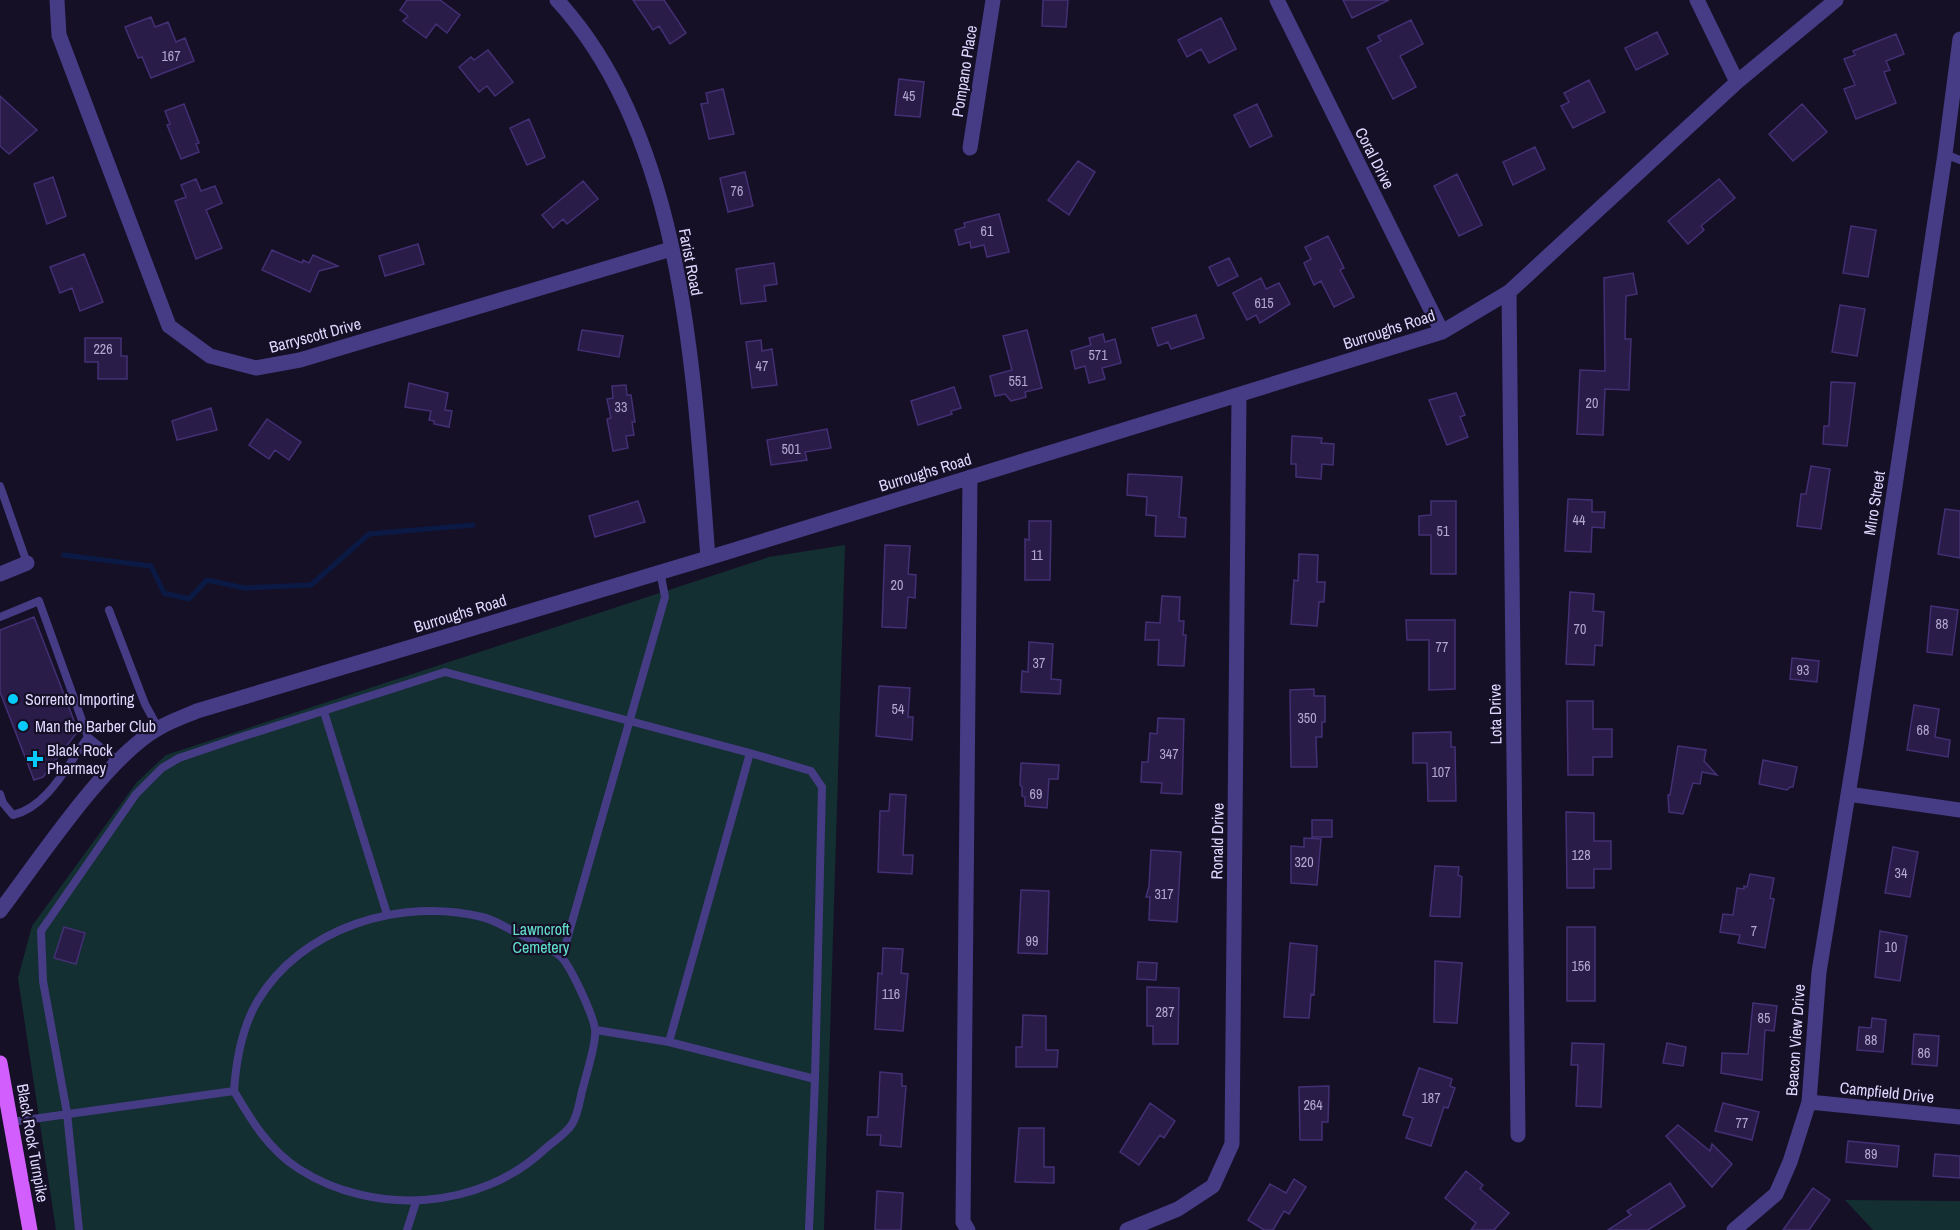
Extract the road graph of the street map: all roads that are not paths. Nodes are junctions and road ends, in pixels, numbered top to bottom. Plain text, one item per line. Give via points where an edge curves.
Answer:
1 (57, 0) edge
2 (557, 0) edge
3 (993, 0) edge
4 (1276, 0) edge
5 (1697, 0) edge
6 (1836, 0) edge
7 (1960, 39) edge
8 (1737, 82) junction
9 (970, 148) dead end
10 (1945, 154) junction
11 (1960, 160) edge
12 (671, 249) junction
13 (1509, 292) junction
14 (1442, 332) junction
15 (1239, 396) junction
16 (970, 477) junction
17 (0, 486) edge
18 (4, 508) edge
19 (708, 558) junction
20 (27, 563) joint
21 (660, 571) junction
22 (0, 574) edge
23 (109, 610) dead end
24 (0, 617) edge
25 (324, 712) junction
26 (630, 720) junction
27 (158, 728) junction
28 (88, 737) junction
29 (750, 753) junction
30 (119, 762) junction
31 (0, 794) edge
32 (1848, 794) junction
33 (1960, 810) edge
34 (0, 911) edge
35 (387, 914) junction
36 (562, 957) junction
37 (1819, 972) joint
38 (596, 1030) junction
39 (669, 1042) junction
40 (0, 1066) edge
41 (815, 1078) junction
42 (234, 1090) junction
43 (1809, 1102) junction
44 (67, 1113) junction
45 (1960, 1117) edge
46 (11, 1122) junction
47 (1518, 1135) dead end
48 (416, 1202) junction
49 (30, 1230) edge
50 (79, 1230) edge
51 (407, 1230) edge
52 (810, 1230) edge
53 (968, 1230) edge
54 (1127, 1230) edge
55 (1734, 1230) edge

1 - 12 street, Barryscott Drive via 59,35 169,326 210,356 256,368 300,360
2 - 12 street, Farist Road via 601,56 621,94 652,168
3 - 9 street, Pompano Place
4 - 14 street, Coral Drive
5 - 8 street
6 - 8 street, Burroughs Road
7 - 10 street, Miro Street
8 - 13 street, Burroughs Road
10 - 11 lane
10 - 32 street, Miro Street
12 - 19 street, Farist Road via 695,398
13 - 14 street, Burroughs Road
13 - 47 street, Lota Drive
14 - 15 street, Burroughs Road
15 - 16 street, Burroughs Road
15 - 54 street, Ronald Drive via 1232,1144 1213,1186 1178,1209
16 - 19 street, Burroughs Road
16 - 53 street via 963,1222
17 - 18 lane
18 - 20 lane
19 - 21 street, Burroughs Road
20 - 22 street
21 - 26 lane via 665,597
21 - 27 street, Burroughs Road via 197,711
23 - 27 lane
24 - 28 lane via 39,601
25 - 26 lane via 445,672
25 - 35 lane
25 - 44 lane via 190,754 162,768 136,794 58,904 41,931 43,981
26 - 29 lane
26 - 36 lane
27 - 30 street, Burroughs Road
28 - 30 lane
28 - 31 lane via 41,801 25,812 13,815
29 - 39 lane
29 - 41 lane via 811,771 822,787
30 - 34 street, Burroughs Road
32 - 33 street
32 - 37 street, Miro Street
35 - 36 lane via 439,910 484,917
35 - 42 lane via 362,920 317,942 273,979 256,1003 236,1064
36 - 38 lane
37 - 43 street, Beacon View Drive
38 - 39 lane
38 - 48 lane via 572,1124 565,1131 534,1160 494,1182 452,1197
39 - 41 lane
40 - 46 main road, Black Rock Turnpike
41 - 52 lane
42 - 44 lane
42 - 48 lane via 268,1143 298,1169 342,1190
43 - 45 street, Campfield Drive
43 - 55 street, Beacon View Drive via 1776,1194
44 - 46 lane
44 - 50 lane
46 - 49 main road, Black Rock Turnpike
48 - 51 lane

